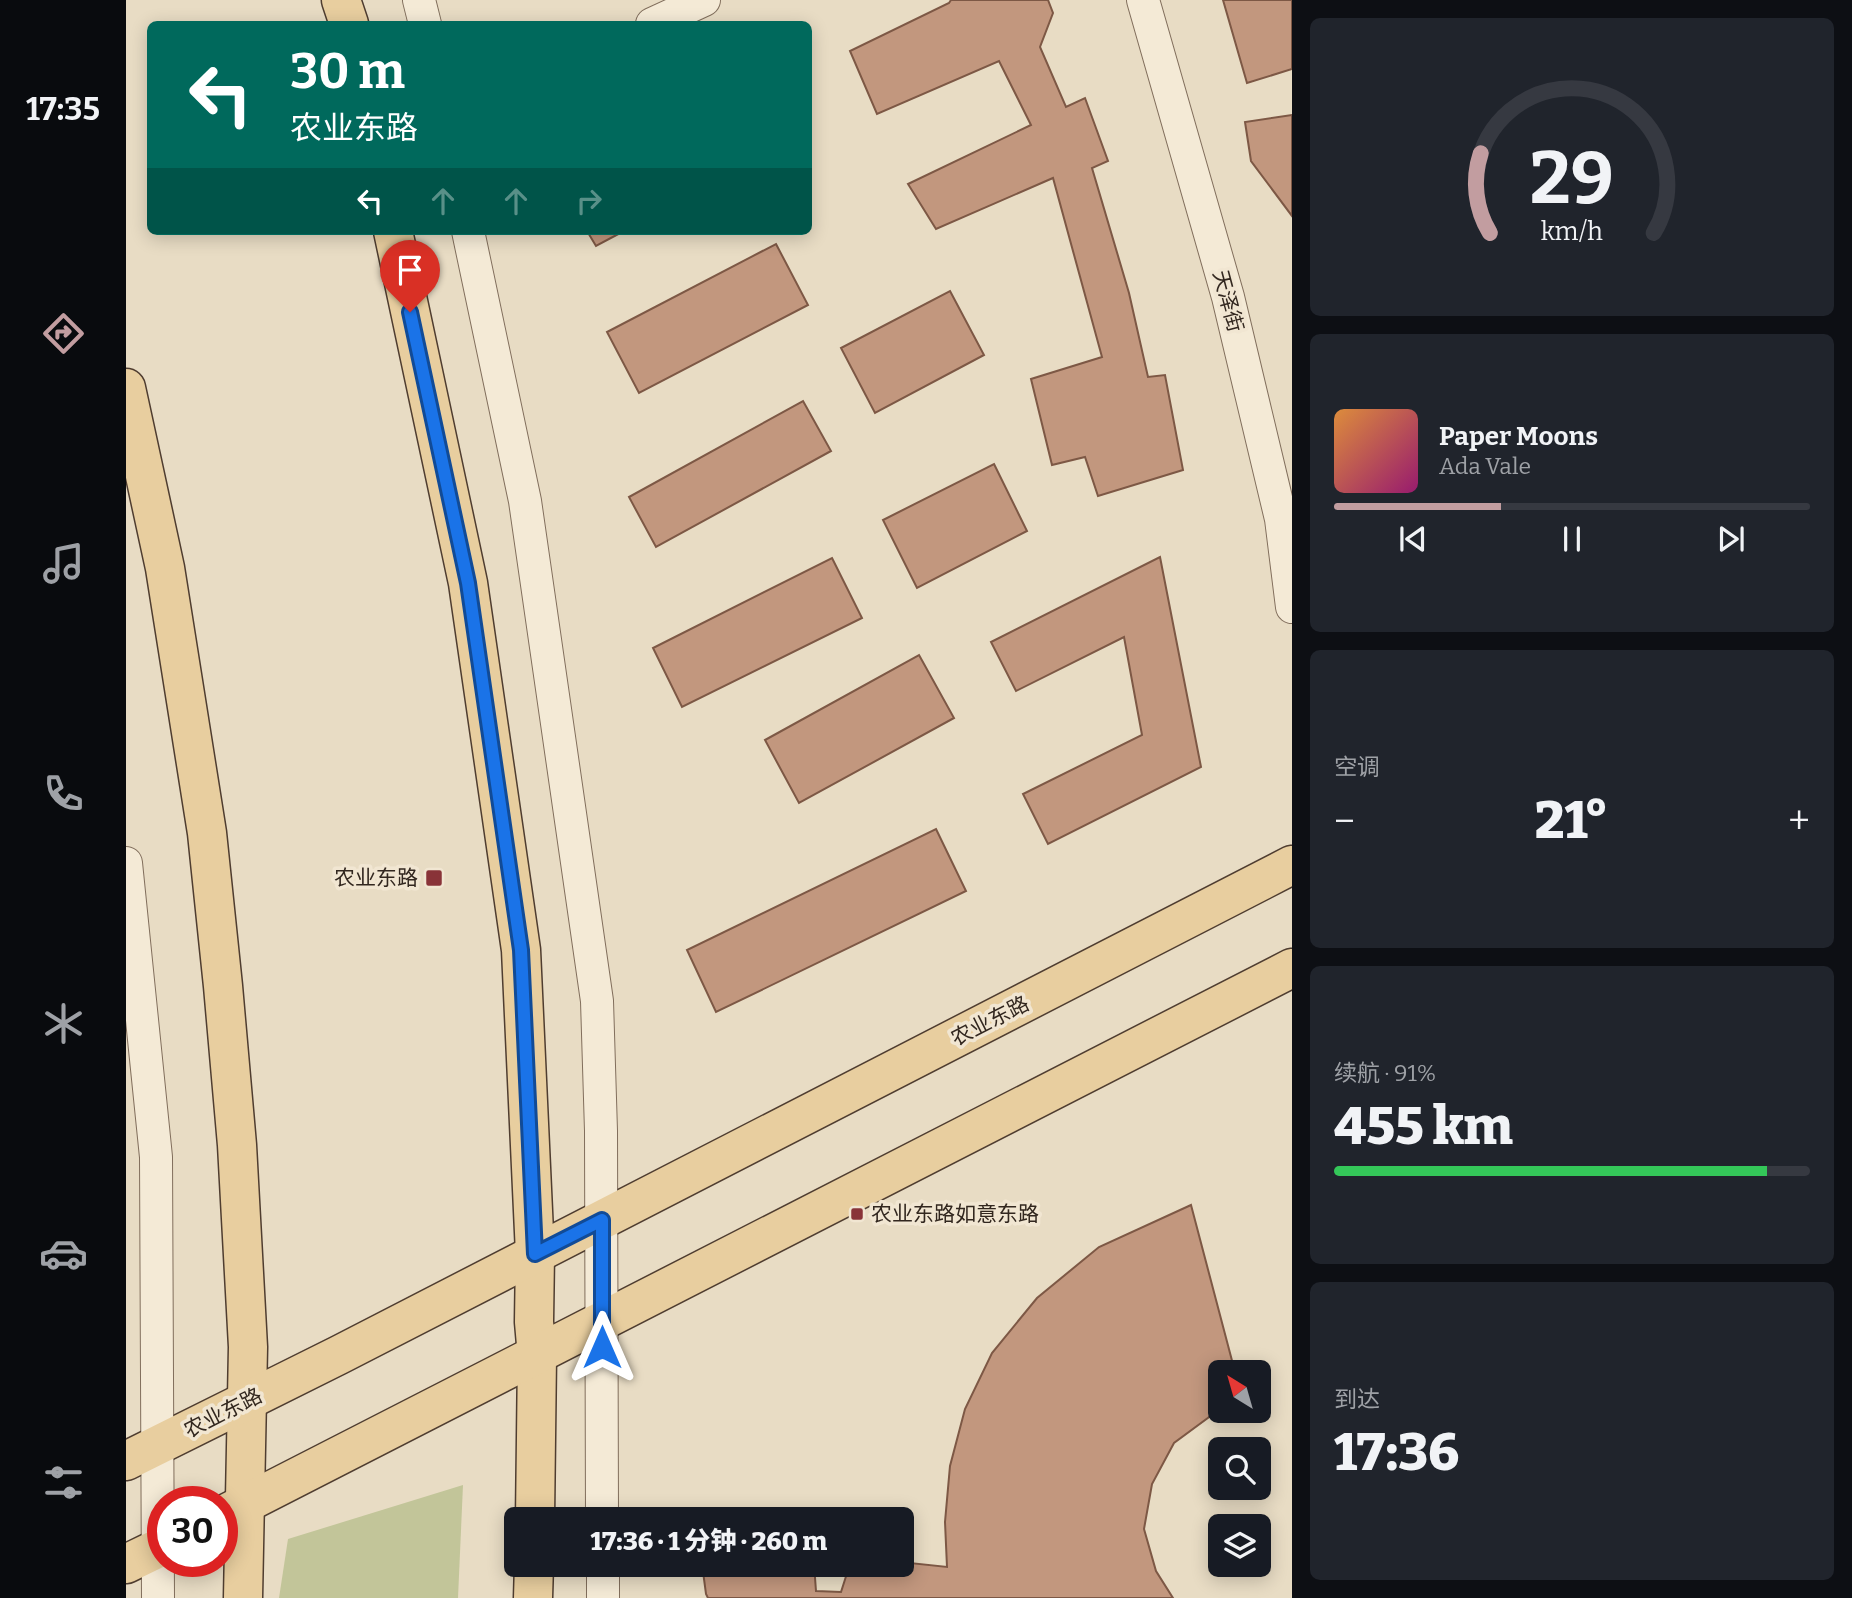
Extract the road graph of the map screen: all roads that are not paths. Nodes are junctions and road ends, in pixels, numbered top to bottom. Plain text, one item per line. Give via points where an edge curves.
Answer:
1 (341, 0) edge
2 (419, 0) edge
3 (704, 0) edge
4 (1143, 0) edge
5 (348, 21) edge
6 (424, 21) edge
7 (658, 21) edge
8 (394, 235) edge
9 (469, 235) edge
10 (126, 388) edge
11 (1292, 607) edge
12 (126, 863) edge
13 (1292, 865) edge
14 (1292, 968) edge
15 (602, 1220) junction
16 (535, 1254) junction
17 (602, 1323) junction
18 (537, 1356) junction
19 (247, 1401) junction
20 (141, 1453) edge
21 (237, 1486) edge
22 (535, 1507) edge
23 (602, 1507) edge
24 (238, 1508) edge
25 (147, 1528) edge
26 (238, 1549) edge
27 (154, 1577) edge
28 (534, 1577) edge
29 (603, 1577) edge
30 (158, 1598) edge
31 (243, 1598) edge
32 (533, 1598) edge
33 (603, 1598) edge

1 - 5 main road
2 - 6 street
3 - 7 street
4 - 11 street, 天泽街 via 1228,297 1281,519
8 - 16 main road via 468,583 521,950
9 - 15 street via 524,501 597,1001
10 - 19 main road via 164,568 207,833 237,1145
12 - 20 street via 156,1157
13 - 15 main road, 农业东路
14 - 17 main road
15 - 16 main road, 农业东路
15 - 17 street
16 - 18 main road
16 - 19 main road, 农业东路
17 - 18 main road
17 - 23 street
18 - 22 main road
18 - 24 main road
19 - 20 main road, 农业东路
19 - 21 main road
20 - 25 street
26 - 31 main road
27 - 30 street
28 - 32 main road
29 - 33 street

